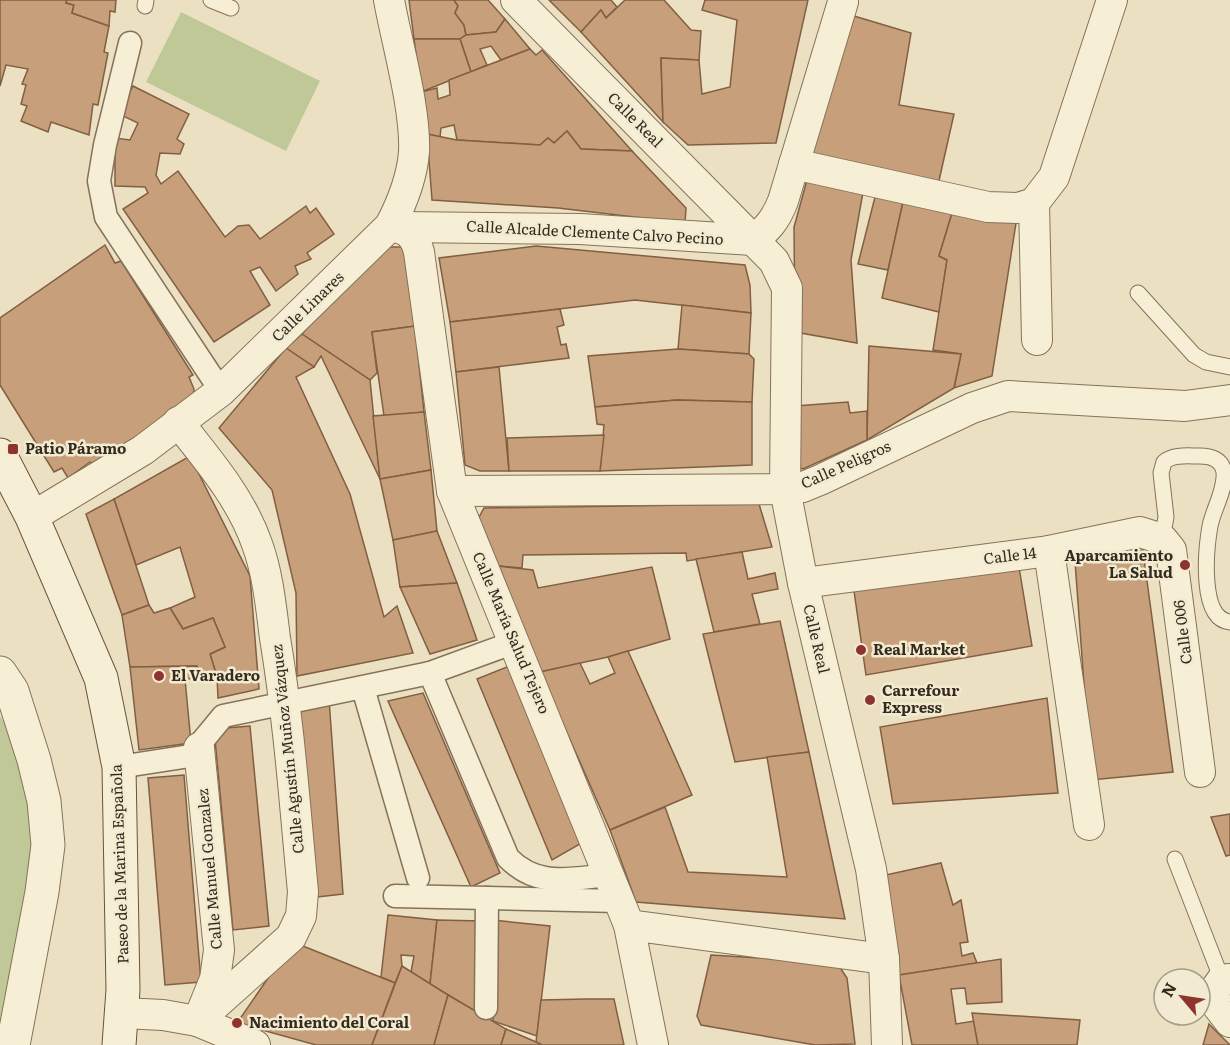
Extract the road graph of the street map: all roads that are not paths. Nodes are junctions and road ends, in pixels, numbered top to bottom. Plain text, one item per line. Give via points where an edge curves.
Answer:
1 (211, 0) edge
2 (389, 0) edge
3 (516, 0) edge
4 (1112, 0) edge
5 (843, 2) dead end
6 (231, 8) dead end
7 (130, 43) dead end
8 (794, 164) junction
9 (1034, 203) junction
10 (395, 227) junction
11 (753, 240) junction
12 (1138, 293) dead end
13 (1037, 340) dead end
14 (1230, 367) edge
15 (221, 391) junction
16 (1230, 400) edge
17 (178, 422) junction
18 (0, 455) edge
19 (784, 489) junction
20 (452, 491) junction
21 (32, 517) junction
22 (1162, 539) junction
23 (1049, 551) junction
24 (803, 583) junction
25 (1230, 622) edge
26 (515, 642) junction
27 (0, 672) edge
28 (430, 673) junction
29 (363, 688) junction
30 (286, 705) junction
31 (199, 748) junction
32 (119, 767) junction
33 (1200, 772) dead end
34 (1089, 825) dead end
35 (1175, 859) dead end
36 (418, 878) dead end
37 (395, 896) dead end
38 (487, 898) junction
39 (619, 900) junction
40 (884, 959) junction
41 (1226, 979) edge
42 (486, 1008) dead end
43 (123, 1013) junction
44 (197, 1021) junction
45 (10, 1022) edge
46 (1230, 1022) edge
47 (119, 1045) edge
48 (255, 1045) edge
49 (653, 1045) edge
50 (887, 1045) edge

1 - 6 lane
2 - 10 street, Calle Linares via 413,124 414,151
3 - 11 street, Calle Real
4 - 9 street via 1054,177
5 - 8 street
7 - 15 street via 99,181 106,217
8 - 9 street via 988,207 1018,208
8 - 11 street via 777,217
9 - 13 street
10 - 11 street, Calle Alcalde Clemente Calvo Pecino via 580,229
10 - 15 street, Calle Linares
10 - 20 street, Calle María Salud Tejero via 410,232 417,242
11 - 19 street, Calle Real via 774,261 786,288
12 - 14 lane via 1194,356
15 - 17 street, Calle Linares
16 - 19 street, Calle Peligros via 1185,406 1008,396 972,408 820,480
17 - 21 street, Calle Linares via 143,450
17 - 30 street, Calle Agustín Muñoz Vázquez via 219,474 258,545
18 - 21 main road, Paseo de la Marina Española
19 - 20 street, Calle Peligros
19 - 24 street, Calle Real
20 - 26 street, Calle María Salud Tejero
21 - 32 main road, Paseo de la Marina Española via 101,678
22 - 23 street via 1140,532
22 - 25 lane via 1166,517 1161,473 1164,462 1174,457 1212,457 1224,472 1211,525 1208,577 1212,611 1224,622
22 - 33 street, Calle 006 via 1171,550 1174,564
23 - 24 street, Calle 14
23 - 34 street, Calle 14
24 - 40 street, Calle Real via 871,869
26 - 28 street
26 - 39 street, Calle María Salud Tejero
27 - 45 main road via 12,691 34,760 44,801 48,844 42,892
28 - 29 street
28 - 39 street via 508,858 535,877
29 - 30 street
29 - 36 street
30 - 31 street via 223,716
30 - 44 street, Calle Agustín Muñoz Vázquez via 303,892 301,916 291,937
31 - 32 street via 178,759
31 - 44 street, Calle Manuel Gonzalez via 219,950 215,979
32 - 43 main road, Paseo de la Marina Española
35 - 41 lane
37 - 38 street
38 - 39 street
38 - 42 street
39 - 40 street
39 - 49 street, Calle María Salud Tejero
40 - 50 street, Calle Real
41 - 46 street via 1214,992 1216,1004
43 - 44 street via 164,1014
43 - 47 main road, Paseo de la Marina Española
44 - 48 street

